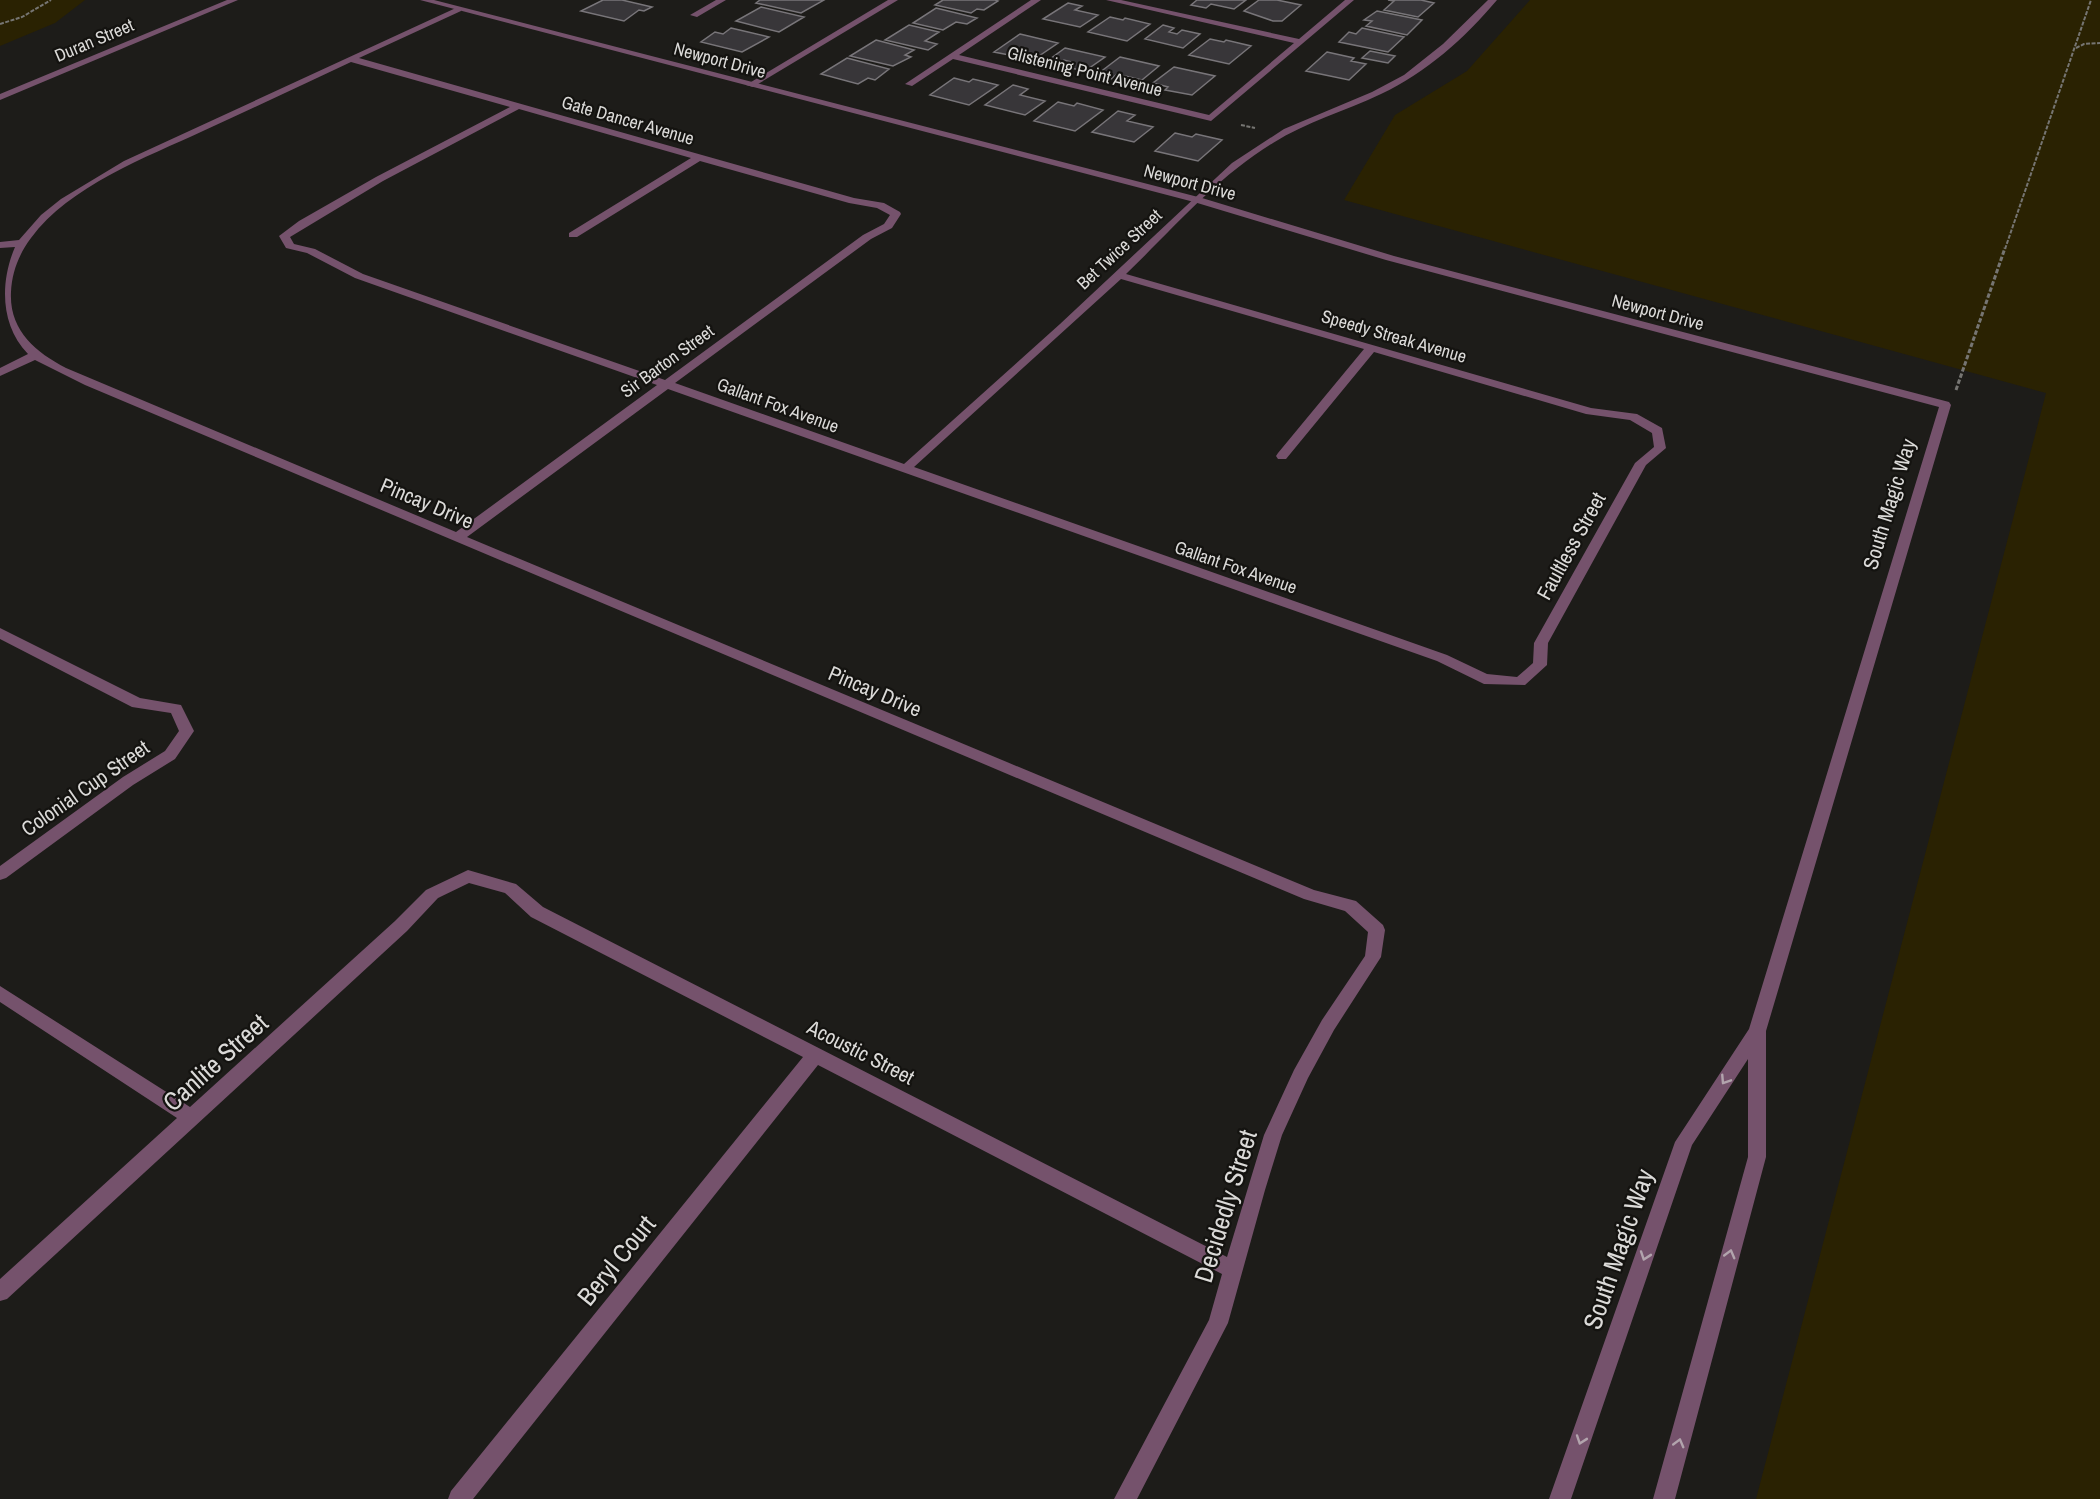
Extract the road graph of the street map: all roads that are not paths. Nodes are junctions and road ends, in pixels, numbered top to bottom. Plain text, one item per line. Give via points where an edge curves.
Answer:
1 (234, 0) edge
2 (424, 0) edge
3 (722, 0) edge
4 (894, 0) edge
5 (1037, 0) edge
6 (1110, 0) edge
7 (1350, 0) edge
8 (1493, 0) edge
9 (458, 9) junction
10 (694, 15) dead end
11 (1301, 42) junction
12 (951, 56) junction
13 (351, 59) junction
14 (909, 84) dead end
15 (750, 85) junction
16 (0, 97) edge
17 (518, 106) junction
18 (699, 157) junction
19 (1198, 200) junction
20 (896, 214) joint
21 (573, 235) dead end
22 (20, 243) junction
23 (0, 244) edge
24 (1119, 275) junction
25 (1371, 348) junction
26 (35, 355) junction
27 (0, 373) edge
28 (665, 384) junction
29 (1945, 405) joint
30 (1658, 431) joint
31 (1282, 456) dead end
32 (904, 470) junction
33 (458, 537) junction
34 (0, 633) edge
35 (1520, 682) joint
36 (0, 874) edge
37 (468, 876) joint
38 (1377, 930) joint
39 (0, 993) edge
40 (1757, 1031) junction
41 (816, 1054) junction
42 (192, 1118) junction
43 (1233, 1270) junction
44 (0, 1292) edge
45 (459, 1499) edge
46 (1125, 1499) edge
47 (1560, 1499) edge
48 (1664, 1499) edge

1 - 16 street, Duran Street
2 - 9 street, Newport Drive
3 - 10 street
4 - 15 street
5 - 12 street
6 - 11 street
7 - 11 street
8 - 19 street, Bet Twice Street via 1446,48 1414,73 1278,136 1233,168
9 - 13 street, Pincay Drive
9 - 15 street, Newport Drive
11 - 12 street, Glistening Point Avenue via 1211,118
12 - 14 street
13 - 17 street, Gate Dancer Avenue
13 - 22 street, Pincay Drive via 98,178 55,208
15 - 19 street, Newport Drive
17 - 18 street, Gate Dancer Avenue
17 - 28 street, Gallant Fox Avenue via 367,186 284,236 290,246 310,251 359,276
18 - 20 street, Gate Dancer Avenue via 880,205
18 - 21 street
19 - 24 street, Bet Twice Street
19 - 29 street, Newport Drive via 1390,258
20 - 28 street, Sir Barton Street via 888,226 867,237
22 - 23 street
22 - 26 street, Pincay Drive via 9,265 3,291 6,313 16,336
24 - 25 street, Speedy Streak Avenue
24 - 32 street, Bet Twice Street
25 - 30 street, Speedy Streak Avenue via 1590,411 1633,417
25 - 31 street
26 - 27 street
26 - 33 street, Pincay Drive via 89,382
28 - 32 street, Gallant Fox Avenue
28 - 33 street, Sir Barton Street
29 - 40 street, South Magic Way
30 - 35 street, Faultless Street via 1660,448 1641,463 1541,643 1540,665
32 - 35 street, Gallant Fox Avenue via 1443,658 1485,679
33 - 38 street, Pincay Drive via 1310,895 1350,906
34 - 36 street, Colonial Cup Street via 137,703 176,709 187,731 170,755
37 - 41 street, Acoustic Street via 510,888 537,912
37 - 42 street, Canlite Street via 432,894
38 - 43 street, Decidedly Street via 1374,957 1299,1075 1273,1135
39 - 42 street
40 -> 47 street, South Magic Way via 1684,1142
48 -> 40 street, South Magic Way via 1757,1157
41 - 43 street, Acoustic Street
41 - 45 street, Beryl Court
42 - 44 street, Canlite Street
43 - 46 street, Decidedly Street via 1218,1323

